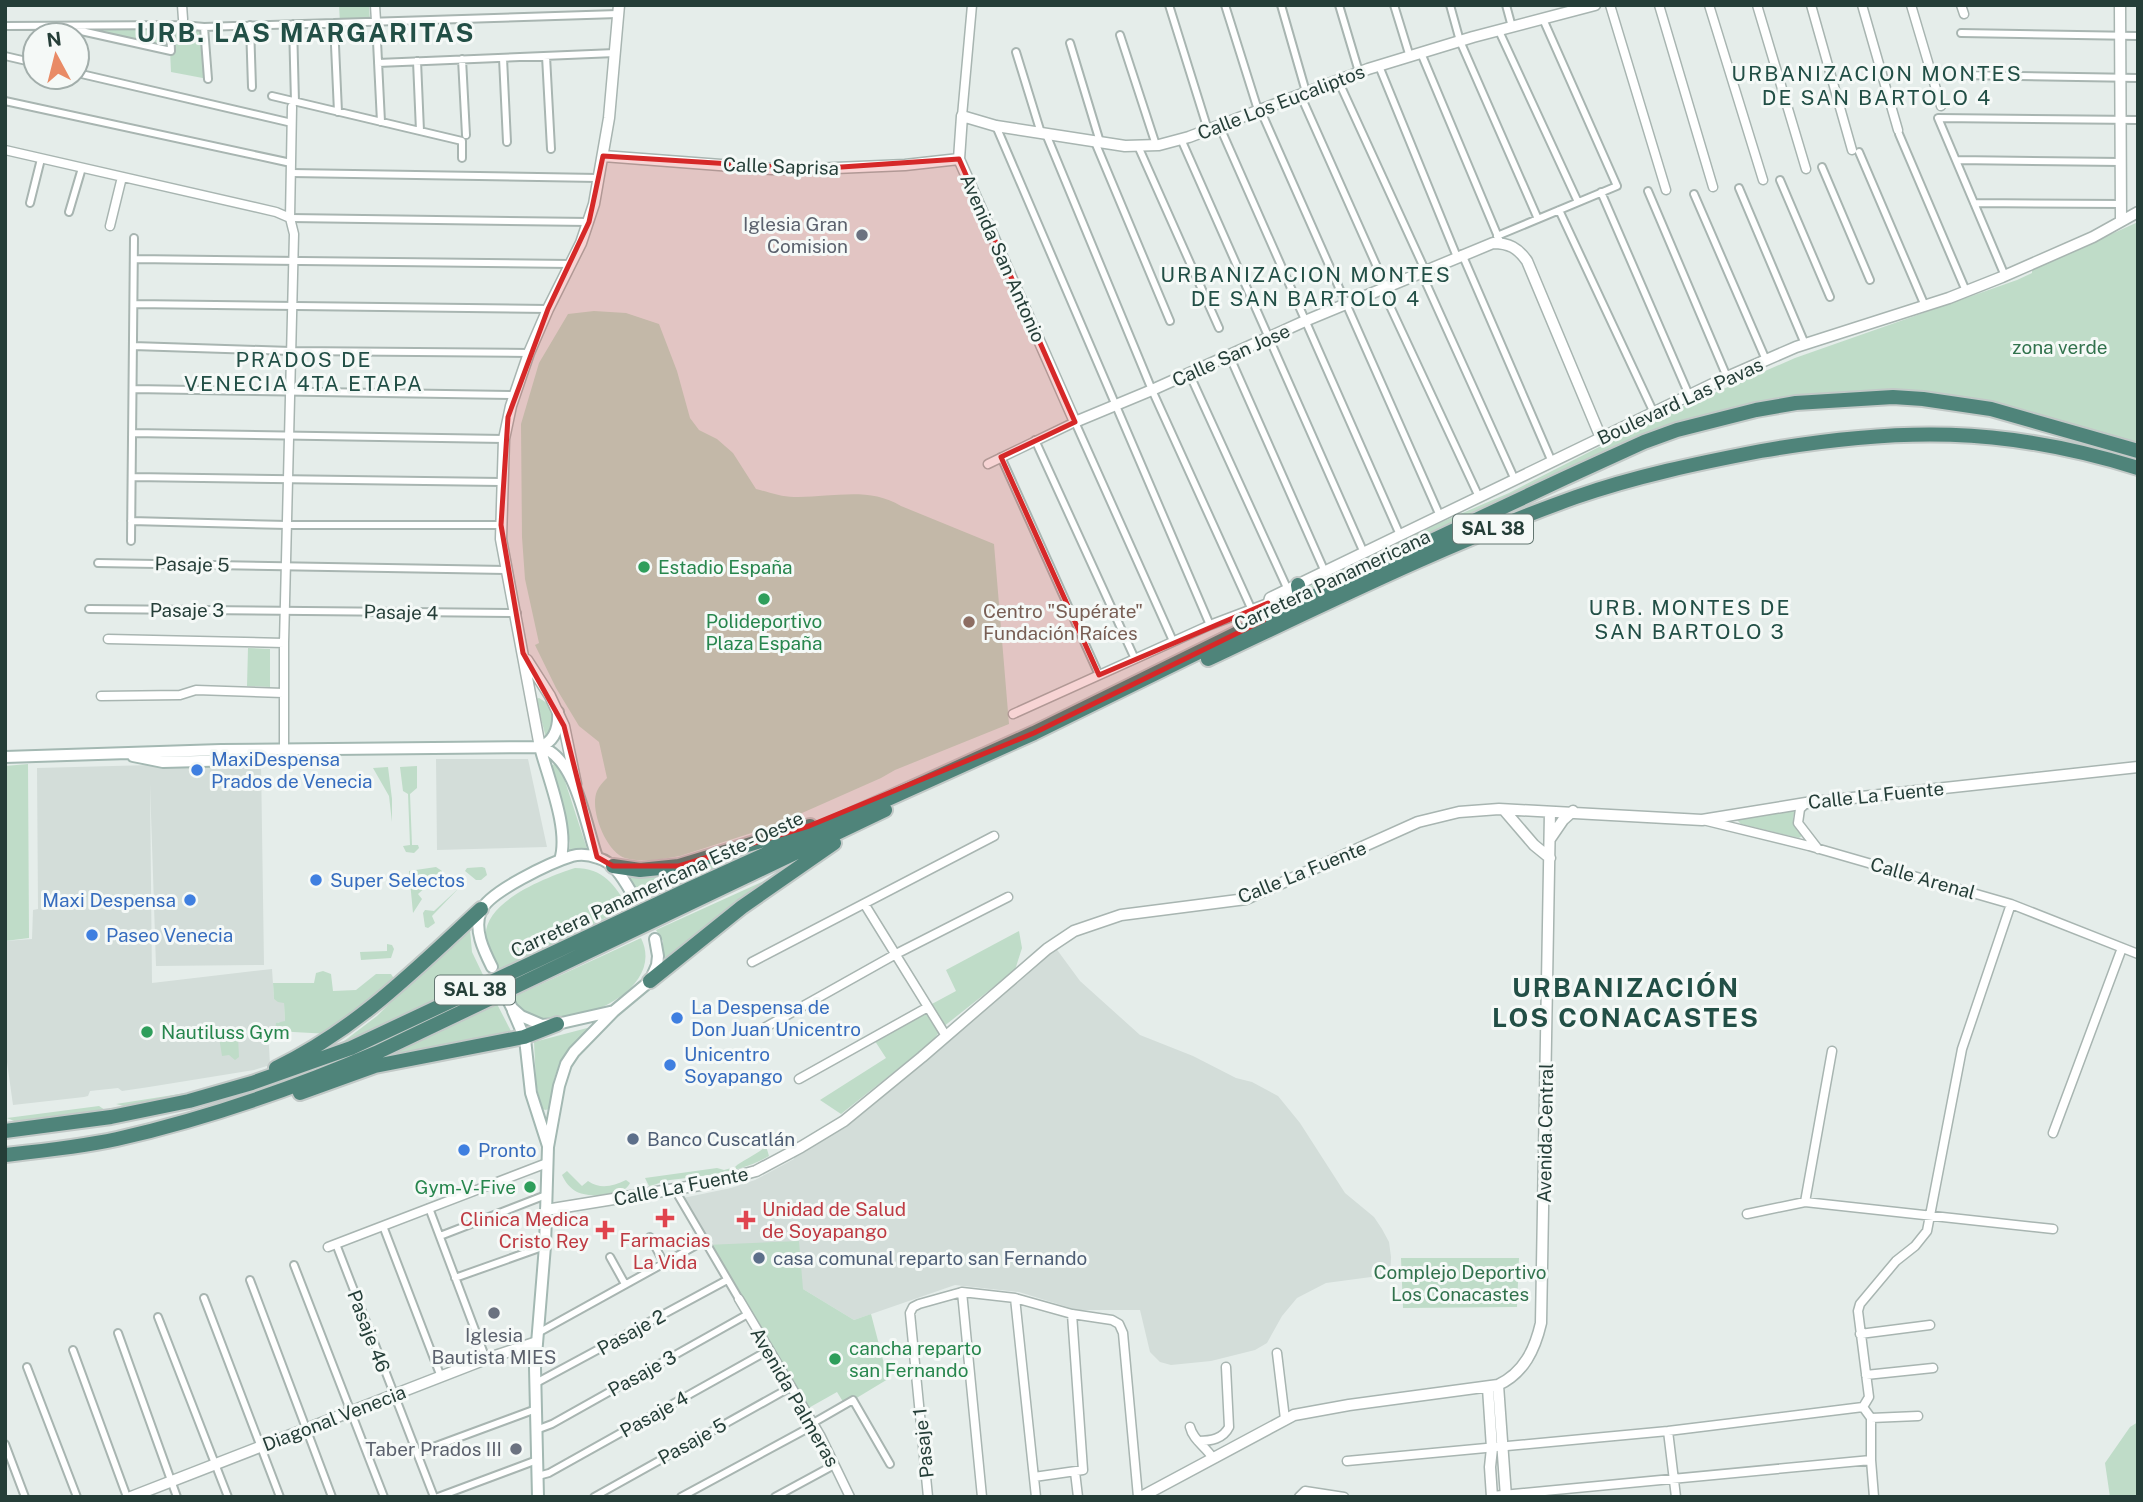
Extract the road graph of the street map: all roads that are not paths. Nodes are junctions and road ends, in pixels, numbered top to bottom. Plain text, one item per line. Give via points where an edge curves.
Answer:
1 (182, 5) edge
2 (375, 5) edge
3 (972, 5) edge
4 (1169, 5) edge
5 (1225, 5) edge
6 (1281, 5) edge
7 (1339, 5) edge
8 (1394, 5) edge
9 (1450, 5) edge
10 (1506, 5) edge
11 (1595, 5) edge
12 (1610, 5) edge
13 (1659, 5) edge
14 (1709, 5) edge
15 (1757, 5) edge
16 (1811, 5) edge
17 (1862, 5) edge
18 (1910, 5) edge
19 (2120, 5) edge
20 (618, 10) edge
21 (1558, 10) edge
22 (1543, 19) junction
23 (183, 22) junction
24 (376, 22) junction
25 (334, 23) junction
26 (293, 24) junction
27 (250, 25) junction
28 (91, 26) edge
29 (170, 26) junction
30 (204, 27) junction
31 (1512, 27) junction
32 (1499, 31) junction
33 (91, 33) edge
34 (1961, 33) dead end
35 (1120, 35) dead end
36 (2138, 36) edge
37 (2120, 37) junction
38 (1460, 41) junction
39 (1070, 43) dead end
40 (1016, 52) dead end
41 (615, 53) junction
42 (1421, 53) junction
43 (546, 56) junction
44 (1410, 57) junction
45 (503, 58) junction
46 (462, 60) junction
47 (417, 61) junction
48 (378, 63) junction
49 (1379, 66) junction
50 (1359, 72) junction
51 (1960, 75) dead end
52 (91, 76) edge
53 (2138, 78) edge
54 (208, 79) dead end
55 (2120, 79) junction
56 (1338, 80) junction
57 (252, 87) dead end
58 (1303, 93) junction
59 (272, 96) dead end
60 (5, 101) edge
61 (294, 104) junction
62 (1941, 106) dead end
63 (1259, 110) junction
64 (338, 112) junction
65 (962, 116) junction
66 (2121, 120) junction
67 (2138, 120) edge
68 (292, 122) junction
69 (381, 122) junction
70 (1219, 125) junction
71 (996, 126) junction
72 (1208, 130) junction
73 (420, 131) junction
74 (1898, 132) joint
75 (1044, 133) junction
76 (466, 135) dead end
77 (1181, 139) junction
78 (507, 142) dead end
79 (1097, 142) junction
80 (1156, 145) junction
81 (1138, 146) junction
82 (551, 149) dead end
83 (5, 150) edge
84 (1856, 151) joint
85 (603, 156) junction
86 (461, 158) dead end
87 (41, 159) junction
88 (959, 159) junction
89 (1956, 160) junction
90 (2121, 162) junction
91 (1822, 167) dead end
92 (82, 168) junction
93 (291, 168) junction
94 (1806, 169) dead end
95 (122, 177) junction
96 (598, 178) junction
97 (1763, 180) dead end
98 (1780, 180) dead end
99 (1713, 187) dead end
100 (1739, 188) dead end
101 (1666, 190) dead end
102 (1648, 191) dead end
103 (1601, 192) junction
104 (1694, 194) dead end
105 (1578, 202) junction
106 (30, 203) dead end
107 (1974, 203) junction
108 (2121, 204) junction
109 (1559, 210) junction
110 (69, 212) dead end
111 (2138, 212) edge
112 (290, 218) junction
113 (1538, 219) junction
114 (2122, 220) junction
115 (589, 222) junction
116 (110, 226) dead end
117 (135, 238) dead end
118 (1499, 240) junction
119 (1460, 256) junction
120 (134, 259) junction
121 (294, 261) junction
122 (570, 264) junction
123 (1423, 271) junction
124 (2005, 276) junction
125 (1870, 280) dead end
126 (1384, 288) junction
127 (1966, 291) junction
128 (1830, 296) dead end
129 (134, 304) junction
130 (1347, 304) junction
131 (293, 305) junction
132 (1925, 306) junction
133 (548, 309) junction
134 (1170, 321) dead end
135 (1306, 321) junction
136 (1219, 328) dead end
137 (1269, 338) junction
138 (1805, 344) junction
139 (133, 346) junction
140 (291, 351) junction
141 (529, 353) junction
142 (1229, 355) junction
143 (1766, 360) junction
144 (1189, 373) junction
145 (1727, 377) junction
146 (133, 389) junction
147 (1152, 390) junction
148 (290, 392) junction
149 (515, 395) junction
150 (1689, 395) junction
151 (1115, 406) junction
152 (1653, 411) junction
153 (1075, 422) junction
154 (132, 433) junction
155 (289, 436) junction
156 (1601, 438) junction
157 (504, 439) junction
158 (1035, 440) junction
159 (2138, 451) edge
160 (1001, 457) junction
161 (1552, 462) junction
162 (988, 464) dead end
163 (2138, 468) edge
164 (132, 477) junction
165 (288, 479) junction
166 (1515, 480) junction
167 (501, 482) junction
168 (1479, 497) junction
169 (1440, 516) junction
170 (131, 521) junction
171 (287, 525) junction
172 (501, 525) junction
173 (1400, 535) junction
174 (131, 541) dead end
175 (1364, 553) junction
176 (98, 563) dead end
177 (286, 566) junction
178 (506, 570) junction
179 (1325, 572) junction
180 (1293, 587) junction
181 (1268, 603) junction
182 (1301, 603) junction
183 (1251, 608) junction
184 (89, 609) dead end
185 (285, 610) junction
186 (517, 613) junction
187 (1264, 620) junction
188 (1210, 625) junction
189 (108, 639) dead end
190 (1173, 641) junction
191 (284, 643) junction
192 (523, 653) junction
193 (1135, 659) junction
194 (1099, 675) junction
195 (283, 693) junction
196 (101, 696) dead end
197 (558, 712) junction
198 (1013, 714) dead end
199 (540, 747) junction
200 (221, 750) junction
201 (270, 750) junction
202 (284, 750) junction
203 (124, 754) junction
204 (5, 757) edge
205 (163, 762) junction
206 (2138, 767) edge
207 (923, 783) junction
208 (580, 803) junction
209 (1806, 803) junction
210 (893, 807) junction
211 (1504, 810) junction
212 (1573, 811) junction
213 (1550, 812) junction
214 (1702, 820) junction
215 (994, 836) dead end
216 (1550, 839) junction
217 (1818, 849) junction
218 (597, 857) junction
219 (1550, 858) junction
220 (560, 860) junction
221 (613, 866) junction
222 (634, 897) dead end
223 (1007, 897) dead end
224 (2011, 904) junction
225 (865, 905) junction
226 (481, 909) junction
227 (654, 939) dead end
228 (2122, 948) junction
229 (896, 954) junction
230 (2138, 954) edge
231 (752, 962) dead end
232 (492, 967) dead end
233 (650, 981) junction
234 (928, 1007) junction
235 (614, 1011) junction
236 (557, 1024) junction
237 (764, 1028) dead end
238 (946, 1036) junction
239 (524, 1037) junction
240 (1832, 1051) dead end
241 (799, 1079) dead end
242 (211, 1095) junction
243 (5, 1131) edge
244 (2053, 1133) dead end
245 (116, 1139) junction
246 (548, 1147) junction
247 (5, 1155) edge
248 (547, 1163) junction
249 (675, 1190) junction
250 (546, 1195) junction
251 (1805, 1202) junction
252 (429, 1208) junction
253 (546, 1210) junction
254 (1747, 1214) dead end
255 (1928, 1216) junction
256 (383, 1226) junction
257 (2053, 1229) dead end
258 (440, 1236) junction
259 (650, 1237) dead end
260 (704, 1241) junction
261 (332, 1246) joint
262 (545, 1246) junction
263 (610, 1257) dead end
264 (664, 1263) junction
265 (293, 1265) dead end
266 (455, 1278) junction
267 (250, 1280) dead end
268 (727, 1280) junction
269 (625, 1284) junction
270 (962, 1292) junction
271 (204, 1298) dead end
272 (1015, 1298) junction
273 (739, 1299) joint
274 (748, 1314) junction
275 (1072, 1314) junction
276 (158, 1317) dead end
277 (1930, 1325) dead end
278 (118, 1333) dead end
279 (1860, 1334) junction
280 (538, 1337) junction
281 (74, 1350) dead end
282 (769, 1350) junction
283 (1277, 1353) dead end
284 (486, 1359) junction
285 (27, 1367) dead end
286 (1226, 1367) dead end
287 (1933, 1368) dead end
288 (1866, 1375) junction
289 (441, 1377) junction
290 (536, 1383) junction
291 (792, 1387) junction
292 (1493, 1387) junction
293 (394, 1395) junction
294 (1863, 1407) junction
295 (536, 1409) junction
296 (351, 1412) junction
297 (1918, 1416) dead end
298 (1871, 1418) junction
299 (1285, 1419) junction
300 (813, 1424) junction
301 (1190, 1427) dead end
302 (307, 1429) junction
303 (536, 1430) junction
304 (1668, 1431) junction
305 (1198, 1441) junction
306 (5, 1444) edge
307 (261, 1447) junction
308 (1497, 1448) junction
309 (417, 1453) junction
310 (1212, 1458) junction
311 (537, 1460) junction
312 (1871, 1460) junction
313 (1347, 1461) dead end
314 (890, 1464) dead end
315 (215, 1465) junction
316 (834, 1465) junction
317 (1079, 1471) junction
318 (538, 1476) junction
319 (1034, 1477) junction
320 (1674, 1479) junction
321 (171, 1482) junction
322 (1505, 1496) edge
323 (25, 1497) edge
324 (77, 1497) edge
325 (129, 1497) edge
326 (177, 1497) edge
327 (228, 1497) edge
328 (280, 1497) edge
329 (332, 1497) edge
330 (384, 1497) edge
331 (436, 1497) edge
332 (538, 1497) edge
333 (594, 1497) edge
334 (681, 1497) edge
335 (775, 1497) edge
336 (850, 1497) edge
337 (928, 1497) edge
338 (982, 1497) edge
339 (1036, 1497) edge
340 (1078, 1497) edge
341 (1139, 1497) edge
342 (1298, 1497) edge
343 (1345, 1497) edge
344 (1492, 1497) edge
345 (1676, 1497) edge
346 (1874, 1497) edge

1 - 23 street
2 - 24 street
3 - 65 street, Avenida San Antonio
4 - 72 street
5 - 63 street
6 - 58 street
7 - 50 street
8 - 44 street
9 - 38 street
10 - 31 street
11 - 21 street, Calle Los Eucaliptos
12 - 101 street
13 - 99 street
14 - 97 street
15 - 94 street
16 - 84 street
17 - 74 street
18 - 62 street
19 - 37 street
20 - 24 street
20 - 41 street
21 - 22 street, Calle Los Eucaliptos
22 - 31 street, Calle Los Eucaliptos
22 - 103 street via 1617,186
23 - 29 street
23 - 30 street
24 - 25 street
24 - 48 street
25 - 26 street
25 - 64 street
26 - 27 street
26 - 61 street
27 - 30 street
27 - 57 street
28 - 29 street
29 - 33 street via 171,51
30 - 54 street
31 - 32 street, Calle Los Eucaliptos
32 - 38 street, Calle Los Eucaliptos
32 - 105 street
34 - 37 street
35 - 80 street
36 - 37 street
37 - 55 street
38 - 42 street, Calle Los Eucaliptos
38 - 113 street
39 - 79 street
40 - 75 street
41 - 43 street
41 - 85 street
42 - 44 street, Calle Los Eucaliptos
42 - 118 street
43 - 45 street
43 - 82 street
44 - 49 street, Calle Los Eucaliptos
45 - 46 street
45 - 78 street
46 - 47 street
46 - 76 street
47 - 48 street
47 - 73 street
48 - 69 street
49 - 50 street, Calle Los Eucaliptos
49 - 119 street
50 - 56 street, Calle Los Eucaliptos
51 - 55 street
52 - 68 street
53 - 55 street
55 - 66 street
56 - 58 street, Calle Los Eucaliptos
56 - 123 street
58 - 63 street, Calle Los Eucaliptos
58 - 126 street
59 - 61 street
60 - 93 street
61 - 64 street
61 - 68 street
63 - 70 street, Calle Los Eucaliptos
63 - 130 street
64 - 69 street
65 - 71 street, Calle Los Eucaliptos
65 - 88 street, Avenida San Antonio
66 - 67 street
66 - 89 street via 1938,118
66 - 90 street
68 - 93 street
69 - 73 street
70 - 72 street, Calle Los Eucaliptos
70 - 135 street
71 - 75 street, Calle Los Eucaliptos
71 - 151 street
72 - 77 street, Calle Los Eucaliptos
73 - 86 street via 462,141
74 - 127 street
75 - 79 street, Calle Los Eucaliptos
75 - 147 street
77 - 80 street, Calle Los Eucaliptos
77 - 137 street
79 - 81 street, Calle Los Eucaliptos
79 - 134 street
80 - 81 street, Calle Los Eucaliptos
81 - 136 street
83 - 87 street
84 - 132 street
85 - 88 street, Calle Saprisa via 772,169
85 - 96 street
87 - 92 street
87 - 106 street
88 - 153 street, Avenida San Antonio
89 - 90 street
89 - 107 street
90 - 108 street
91 - 125 street
92 - 95 street
92 - 110 street
93 - 96 street
93 - 112 street
95 - 112 street
95 - 116 street
96 - 115 street
98 - 128 street
100 - 138 street
102 - 145 street
103 - 105 street
103 - 150 street
104 - 143 street
105 - 109 street
107 - 108 street
107 - 124 street
108 - 114 street
109 - 113 street
109 - 152 street
111 - 114 street, Boulevard Las Pavas
112 - 115 street
112 - 121 street
113 - 118 street
114 - 124 street, Boulevard Las Pavas
115 - 122 street
117 - 120 street
118 - 119 street, Calle San Jose
118 - 156 street via 1520,251 1527,261
119 - 123 street, Calle San Jose
119 - 161 street
120 - 121 street
120 - 129 street
121 - 122 street
121 - 131 street
122 - 133 street
123 - 126 street, Calle San Jose
123 - 166 street
124 - 127 street, Boulevard Las Pavas
126 - 130 street, Calle San Jose
126 - 168 street
127 - 132 street, Boulevard Las Pavas
129 - 131 street
129 - 139 street
130 - 135 street, Calle San Jose
130 - 169 street
131 - 133 street
131 - 140 street
132 - 138 street, Boulevard Las Pavas
133 - 141 street
135 - 137 street, Calle San Jose
135 - 173 street
137 - 142 street, Calle San Jose
137 - 175 street
138 - 143 street, Boulevard Las Pavas
139 - 140 street
139 - 146 street
140 - 141 street
140 - 148 street
141 - 149 street
142 - 144 street, Calle San Jose
142 - 179 street
143 - 145 street, Boulevard Las Pavas
144 - 147 street, Calle San Jose
144 - 180 street
145 - 150 street, Boulevard Las Pavas
146 - 148 street
146 - 154 street
147 - 151 street, Calle San Jose
147 - 183 street
148 - 149 street
148 - 155 street
149 - 157 street
150 - 152 street, Boulevard Las Pavas
151 - 153 street, Calle San Jose
151 - 188 street
152 - 156 street, Boulevard Las Pavas
153 - 158 street, Calle San Jose
153 - 190 street
154 - 155 street
154 - 164 street
155 - 157 street
155 - 165 street
156 - 161 street, Boulevard Las Pavas
157 - 167 street
158 - 160 street, Calle San Jose
158 - 193 street
159 - 182 highway, Carretera Panamericana / SAL 38 via 1993,409 1923,399 1864,397 1756,410 1644,442
160 - 162 street, Calle San Jose
160 - 194 street
161 - 166 street, Boulevard Las Pavas
163 - 210 highway, Carretera Panamericana / SAL 38 via 2027,441 1907,433 1789,446 1614,485 1442,550
164 - 165 street
164 - 170 street
165 - 167 street
165 - 171 street
166 - 168 street, Boulevard Las Pavas
167 - 172 street
168 - 169 street, Boulevard Las Pavas
169 - 173 street, Boulevard Las Pavas
170 - 171 street
170 - 174 street
171 - 172 street
171 - 177 street
172 - 178 street
173 - 175 street, Boulevard Las Pavas
175 - 179 street, Boulevard Las Pavas
176 - 177 street, Pasaje 5
177 - 178 street, Pasaje 5
177 - 185 street
178 - 186 street
179 - 180 street, Boulevard Las Pavas
180 - 181 street, Boulevard Las Pavas
180 - 182 highway
181 - 183 street
181 - 187 street
182 - 187 highway, Carretera Panamericana / SAL 38
183 - 188 street
184 - 185 street, Pasaje 3
185 - 186 street, Pasaje 4
185 - 191 street
186 - 192 street
187 - 207 highway, Carretera Panamericana / SAL 38
188 - 190 street
189 - 191 street
190 - 193 street
191 - 195 street
192 - 197 street
192 - 199 street
193 - 194 street
194 - 198 street
195 - 196 street via 195,690 180,695
195 - 202 street
197 - 199 main road via 558,728
197 - 208 street
199 - 202 main road
199 - 208 main road via 559,759
199 - 220 main road via 562,831
200 - 201 main road
200 - 203 main road
200 - 205 main road via 204,756 169,757
201 - 202 main road
201 - 205 main road via 254,759
203 - 204 main road
203 - 205 main road
206 - 209 street, Calle La Fuente
207 - 221 highway via 809,826 679,866 640,870
207 - 242 highway, Carretera Panamericana Este - Oeste / SAL 38 via 351,1048
208 - 218 main road
209 - 214 street, Calle La Fuente
209 - 217 street via 1798,822
210 - 233 highway via 809,858
210 - 245 highway, Carretera Panamericana Este - Oeste / SAL 38 via 365,1058 245,1103
211 - 213 street, Calle La Fuente
211 - 219 street
211 - 238 street, Calle La Fuente via 1459,812 1418,822 1246,899 1121,915 1090,924 1061,938
212 - 213 street, Calle La Fuente
212 - 214 street, Calle La Fuente
212 - 216 street
213 - 216 street, Avenida Central
214 - 217 street, Calle Arenal
215 - 225 street
216 - 219 street, Avenida Central
217 - 224 street, Calle Arenal
218 - 220 main road
218 - 221 main road
219 - 292 street, Avenida Central via 1541,1323 1536,1345 1524,1363
220 - 226 main road via 505,888
221 - 222 main road
223 - 229 street
224 - 228 street, Calle Arenal
224 - 255 street via 1962,1049
225 - 229 street
225 - 231 street
226 - 232 main road via 481,943
226 - 242 highway via 391,993 341,1031 284,1064
227 - 233 main road via 658,956
228 - 230 street, Calle Arenal
228 - 244 street
229 - 234 street
229 - 237 street
233 - 235 main road
234 - 238 street
234 - 241 street
235 - 236 main road
235 - 246 main road via 566,1064
236 - 239 highway
236 - 239 main road via 535,1023 510,1004
238 - 249 street, Calle La Fuente via 856,1111 802,1147 747,1175
239 - 245 highway via 375,1066 231,1115 151,1136
239 - 246 main road via 531,1093
240 - 251 street
242 - 243 highway, Carretera Panamericana Este - Oeste / SAL 38 via 125,1115
245 - 247 highway, Carretera Panamericana Este - Oeste / SAL 38
246 - 248 main road
248 - 250 main road
248 - 252 street
249 - 253 street, Calle La Fuente
249 - 260 street
250 - 253 main road
250 - 258 street
251 - 254 street
251 - 255 street
252 - 256 street
252 - 258 street
253 - 262 main road
255 - 257 street
255 - 279 street via 1927,1231 1860,1304
256 - 261 street
256 - 289 street
258 - 266 street
259 - 264 street
260 - 264 street
260 - 268 street
261 - 293 street, Pasaje 46
262 - 266 street
262 - 280 main road
263 - 269 street
264 - 269 street
265 - 296 street
266 - 284 street
267 - 302 street
268 - 273 street
268 - 290 street, Pasaje 2
269 - 280 street
270 - 272 street
270 - 337 street, Pasaje 1 via 913,1307 910,1313
270 - 338 street
271 - 307 street
272 - 275 street
272 - 319 street
273 - 274 street, Avenida Palmeras
274 - 282 street, Avenida Palmeras
274 - 303 street, Pasaje 3
275 - 317 street
275 - 341 street via 1112,1320 1123,1333
276 - 315 street
277 - 279 street
278 - 321 street
279 - 288 street
280 - 284 street, Diagonal Venecia
280 - 290 main road
281 - 325 street
282 - 291 street, Avenida Palmeras
282 - 318 street, Pasaje 4
283 - 299 street
284 - 289 street, Diagonal Venecia
285 - 324 street
286 - 305 street via 1228,1430 1219,1438
287 - 288 street
288 - 294 street via 1869,1401
289 - 293 street, Diagonal Venecia
290 - 295 main road
291 - 300 street, Avenida Palmeras
291 - 333 street, Pasaje 5
292 - 299 street via 1349,1405
292 - 308 street
293 - 296 street, Diagonal Venecia
293 - 309 street, Pasaje 46
294 - 298 street
294 - 304 street
295 - 303 main road
295 - 309 street
296 - 302 street, Diagonal Venecia
296 - 330 street
297 - 298 street
298 - 312 street
299 - 310 street
300 - 314 street via 853,1400
300 - 316 street, Avenida Palmeras
300 - 334 street
301 - 305 street
302 - 307 street, Diagonal Venecia
302 - 329 street
303 - 311 main road
304 - 308 street
304 - 320 street
305 - 310 street
306 - 323 street
307 - 315 street, Diagonal Venecia
307 - 328 street
308 - 313 street
308 - 322 street
308 - 344 street via 1490,1466
309 - 331 street, Pasaje 46
310 - 341 street
311 - 318 main road
311 - 331 street
312 - 320 street
312 - 346 street
315 - 321 street, Diagonal Venecia
315 - 327 street
316 - 335 street
316 - 336 street, Avenida Palmeras
317 - 319 street
317 - 340 street
318 - 332 main road
319 - 339 street
320 - 322 street
320 - 345 street
321 - 325 street, Diagonal Venecia
321 - 326 street
322 - 344 street
342 - 343 street via 1305,1491

